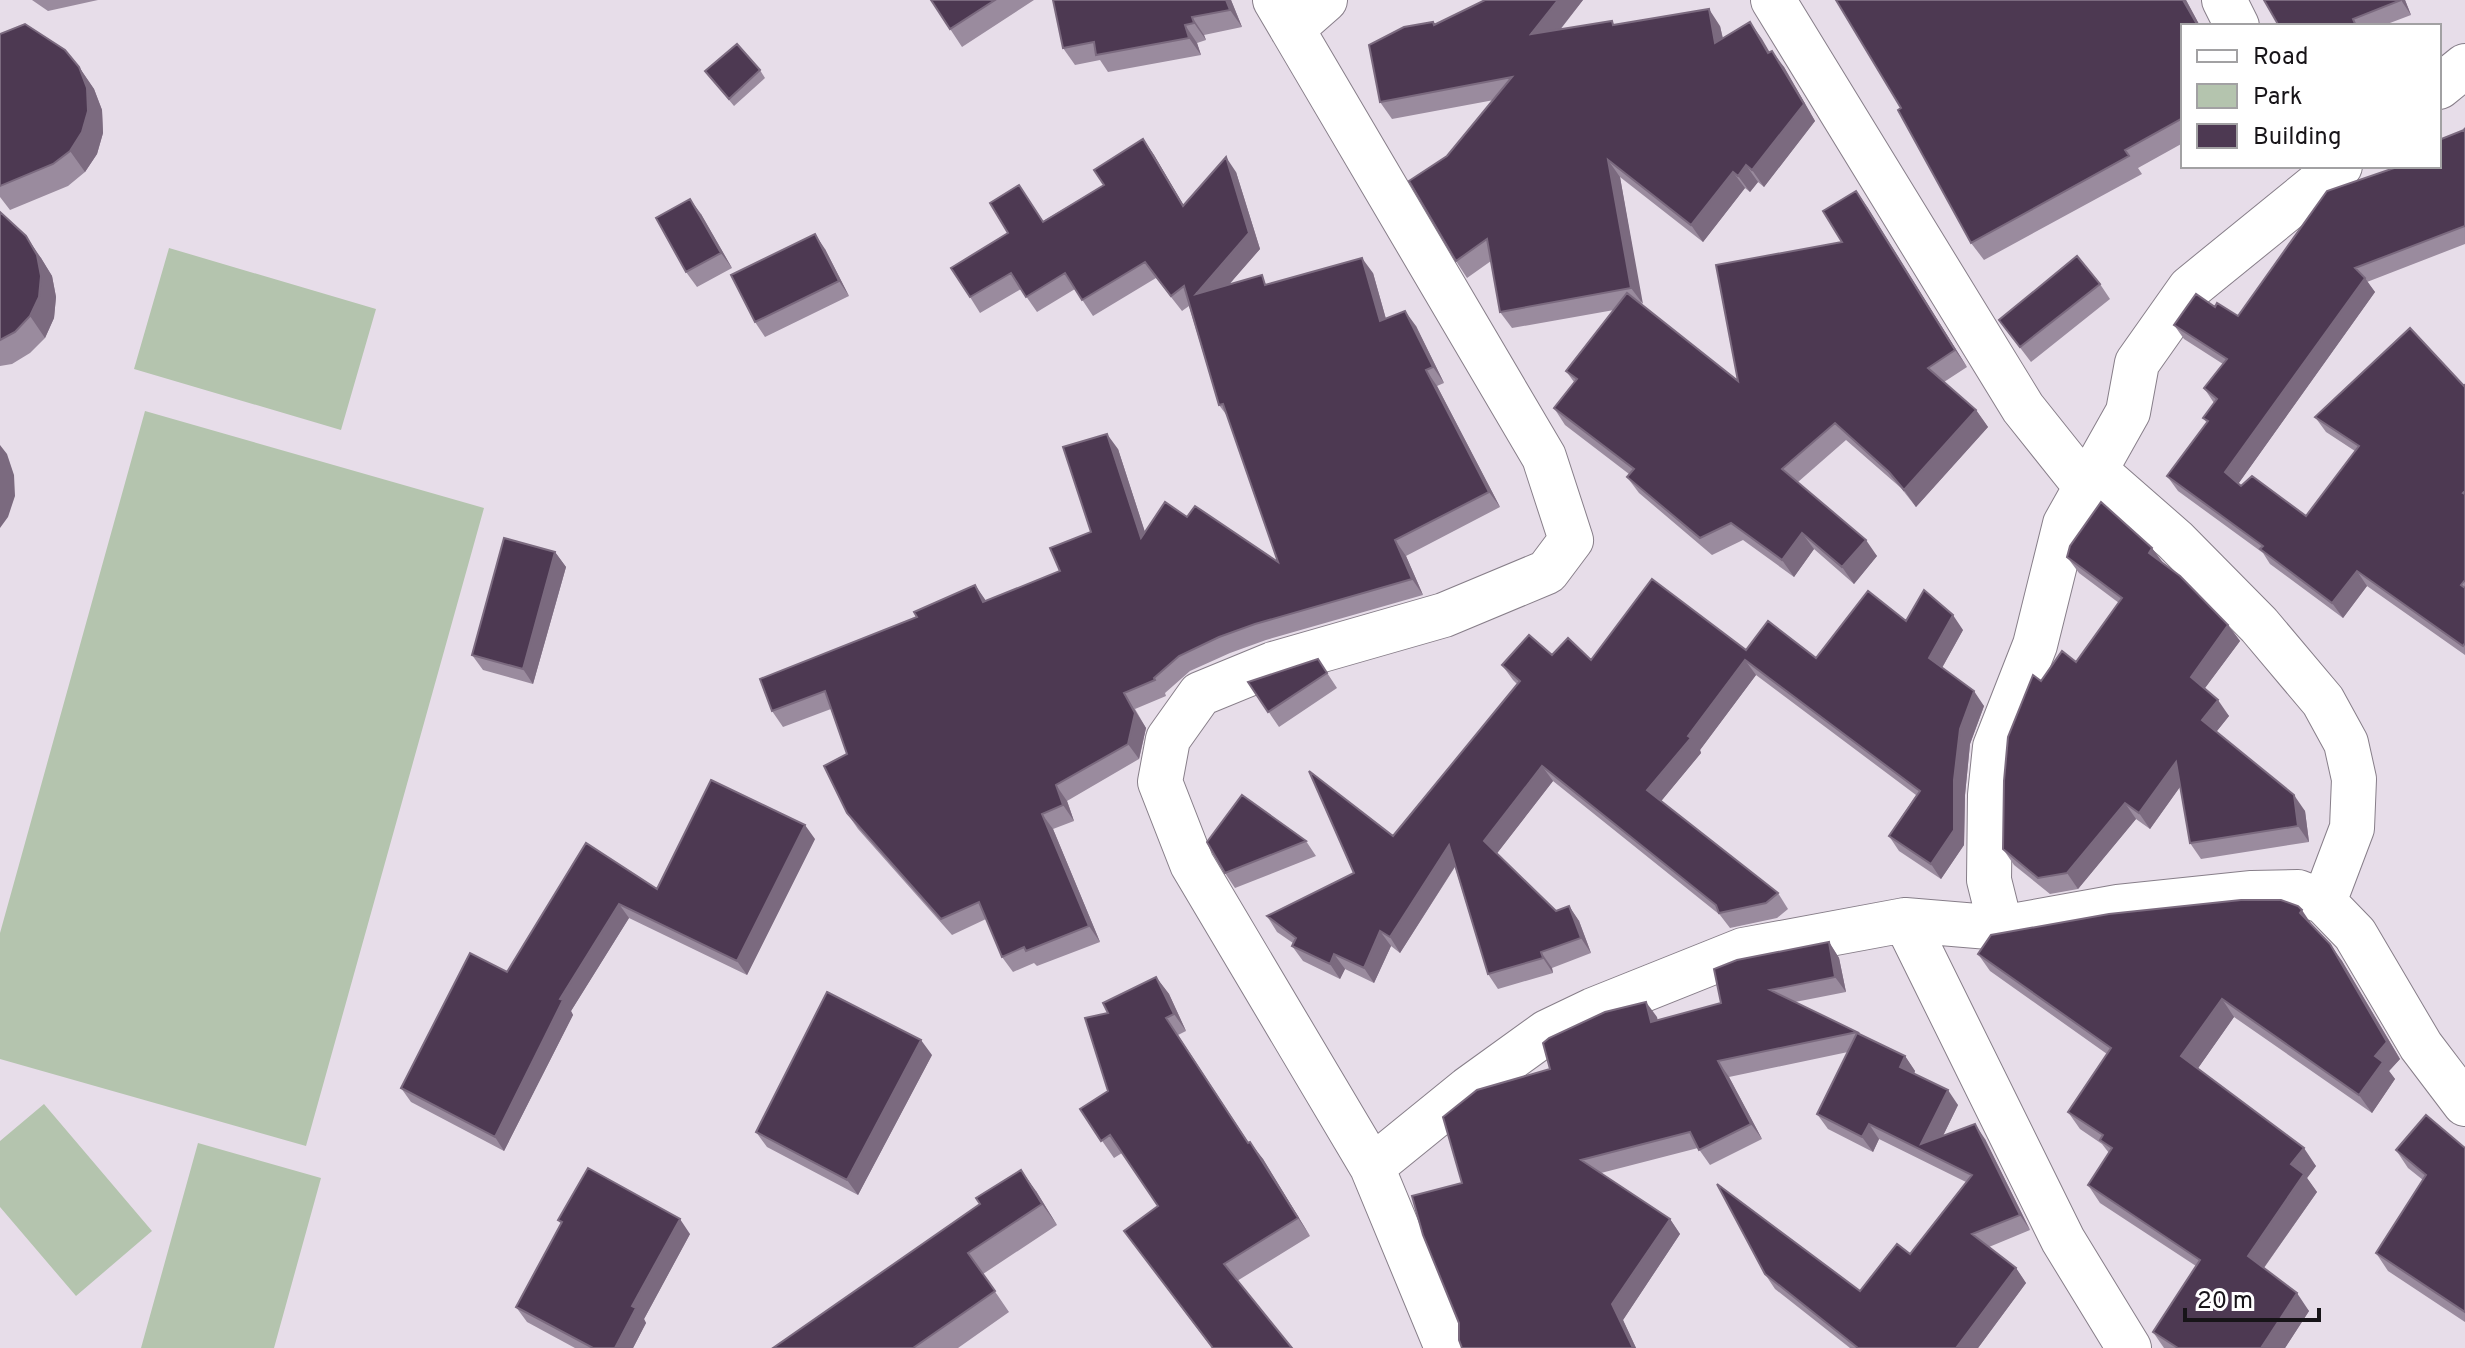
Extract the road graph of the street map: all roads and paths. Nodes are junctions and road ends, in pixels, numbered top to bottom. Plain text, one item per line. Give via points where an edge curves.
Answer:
1 (1325, 0) edge
2 (1773, 0) edge
3 (2224, 0) edge
4 (1283, 14) edge
5 (2236, 24) edge
6 (2465, 66) edge
7 (2441, 85) edge
8 (2322, 172) edge
9 (2091, 478) junction
10 (2324, 902) junction
11 (1905, 920) junction
12 (2001, 928) junction
13 (2465, 1104) edge
14 (1372, 1167) junction
15 (1447, 1348) edge
16 (2129, 1348) edge

1 - 4 street
2 - 9 street via 2023,408
3 - 5 street
4 - 14 street via 1544,457 1571,540 1547,572 1488,597 1444,615 1273,664 1200,694 1168,739 1160,782 1192,864
6 - 7 street
8 - 9 street via 2190,288 2137,363 2128,412
9 - 10 street via 2175,540 2259,625 2323,701 2346,743 2354,779 2352,828
9 - 12 street via 2065,524 2035,645 1995,747 1989,880
10 - 12 street via 2298,892 2252,893 2118,907
10 - 13 street via 2355,934 2421,1046
11 - 12 street
11 - 14 street via 1743,950 1582,1015 1510,1058
11 - 16 street via 2063,1240
14 - 15 street

